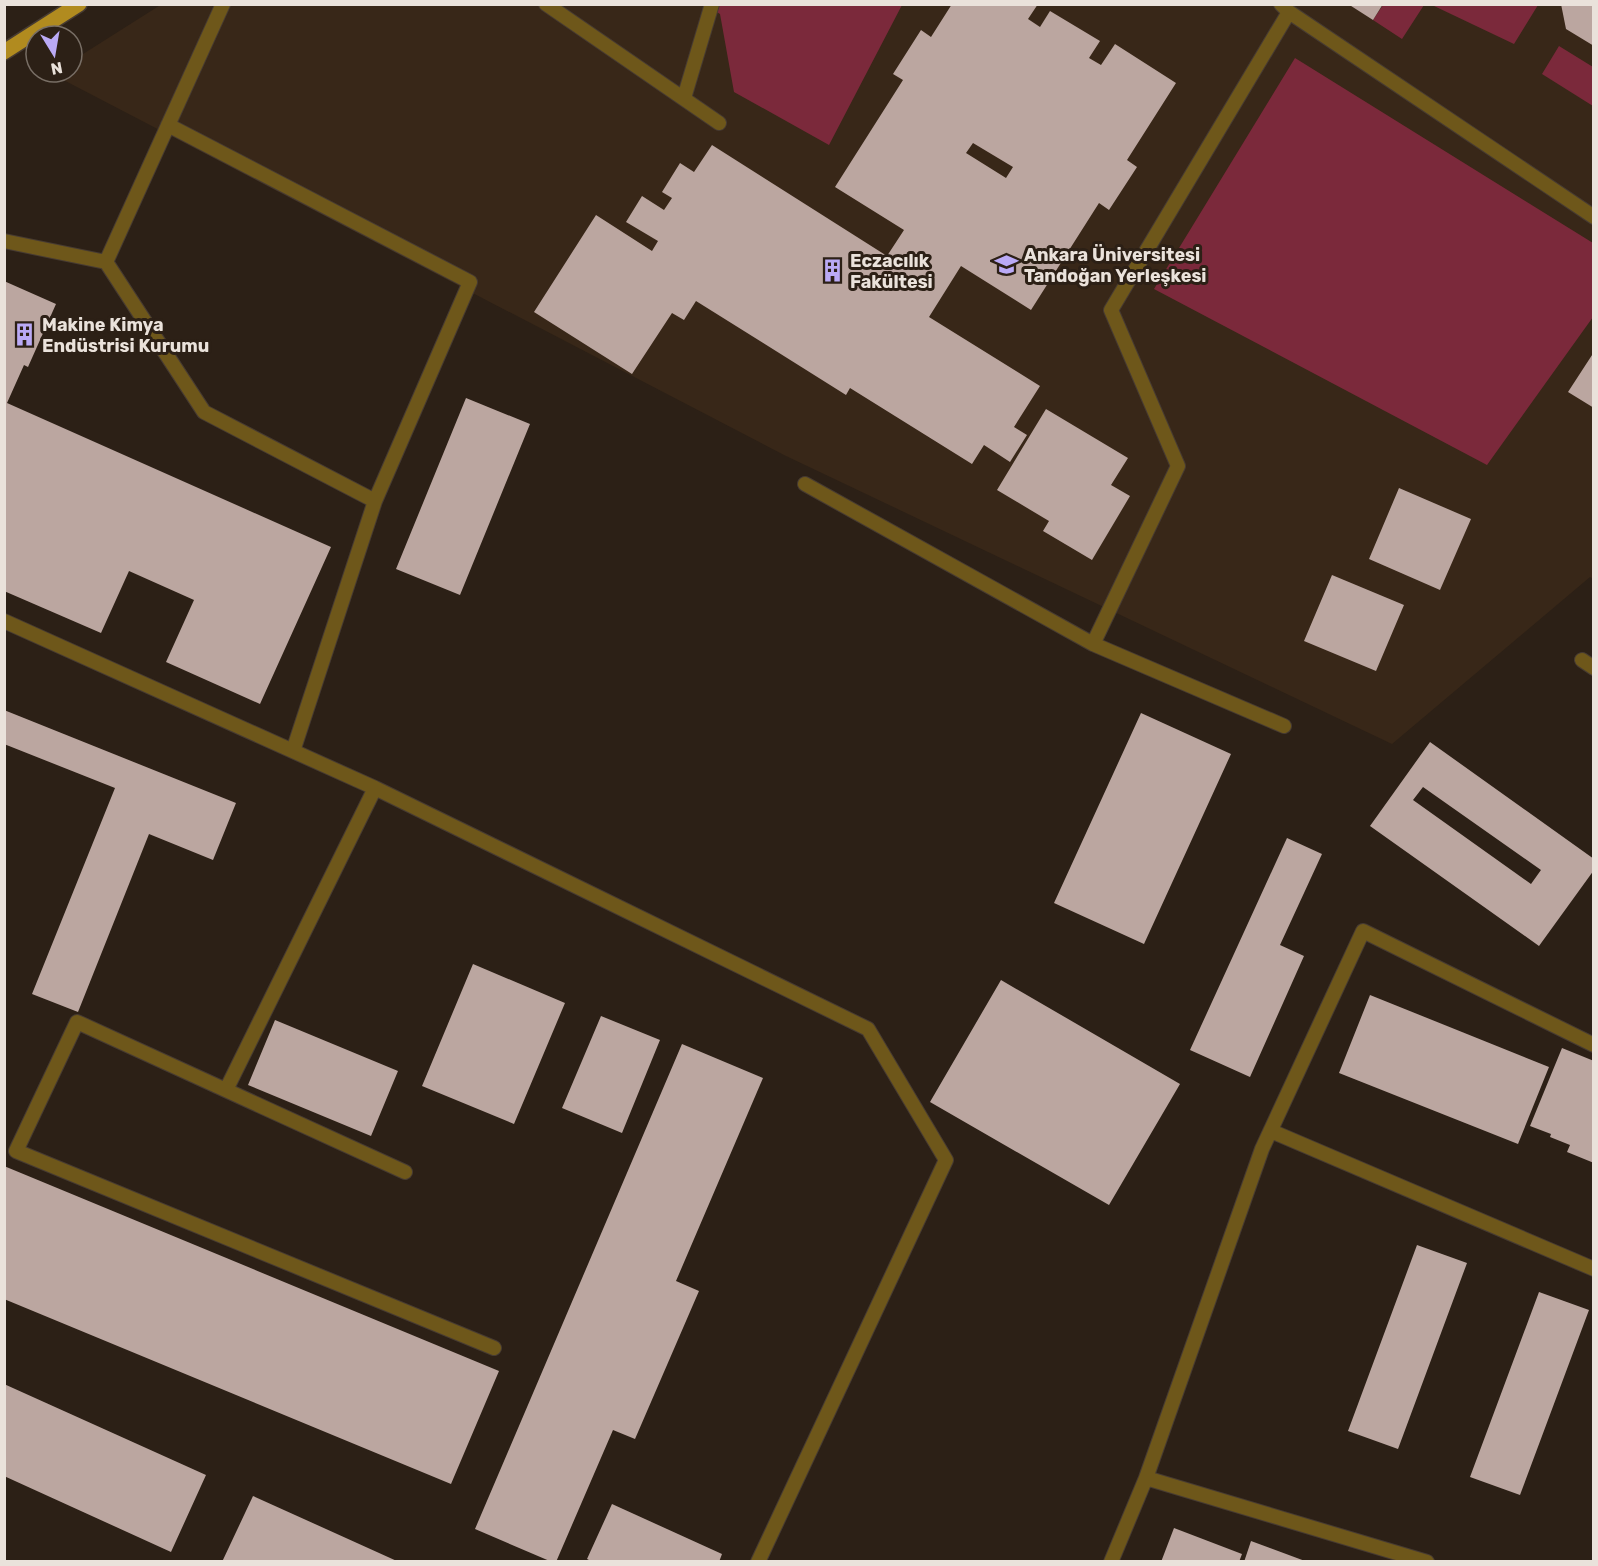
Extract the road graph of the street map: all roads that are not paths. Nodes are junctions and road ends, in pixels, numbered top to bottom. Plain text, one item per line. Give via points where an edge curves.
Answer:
1 (79, 4) edge
2 (223, 4) edge
3 (546, 4) edge
4 (712, 4) edge
5 (1285, 8) edge
6 (4, 52) edge
7 (684, 98) junction
8 (719, 123) dead end
9 (168, 125) junction
10 (1593, 217) edge
11 (4, 241) edge
12 (106, 262) junction
13 (805, 484) dead end
14 (375, 501) junction
15 (4, 621) edge
16 (1093, 644) junction
17 (1284, 726) dead end
18 (293, 751) junction
19 (375, 788) junction
20 (1593, 1045) edge
21 (226, 1090) junction
22 (1271, 1131) junction
23 (405, 1172) dead end
24 (1593, 1269) edge
25 (494, 1348) dead end
26 (1146, 1478) junction
27 (758, 1562) edge
28 (1111, 1562) edge
29 (1427, 1562) edge

1 - 6 main road
2 - 9 lane
3 - 7 lane
4 - 7 lane
5 - 10 lane
5 - 16 lane via 1111,310 1178,466
7 - 8 lane
9 - 12 lane
9 - 14 lane via 470,282
11 - 12 lane
12 - 14 lane via 204,412
13 - 16 lane
14 - 18 lane
15 - 18 lane
16 - 17 lane
18 - 19 lane
19 - 21 lane
19 - 27 lane via 868,1029 946,1160
20 - 22 lane via 1363,931
21 - 23 lane
21 - 25 lane via 77,1022 16,1151
22 - 24 lane
22 - 26 lane
26 - 28 lane
26 - 29 lane

